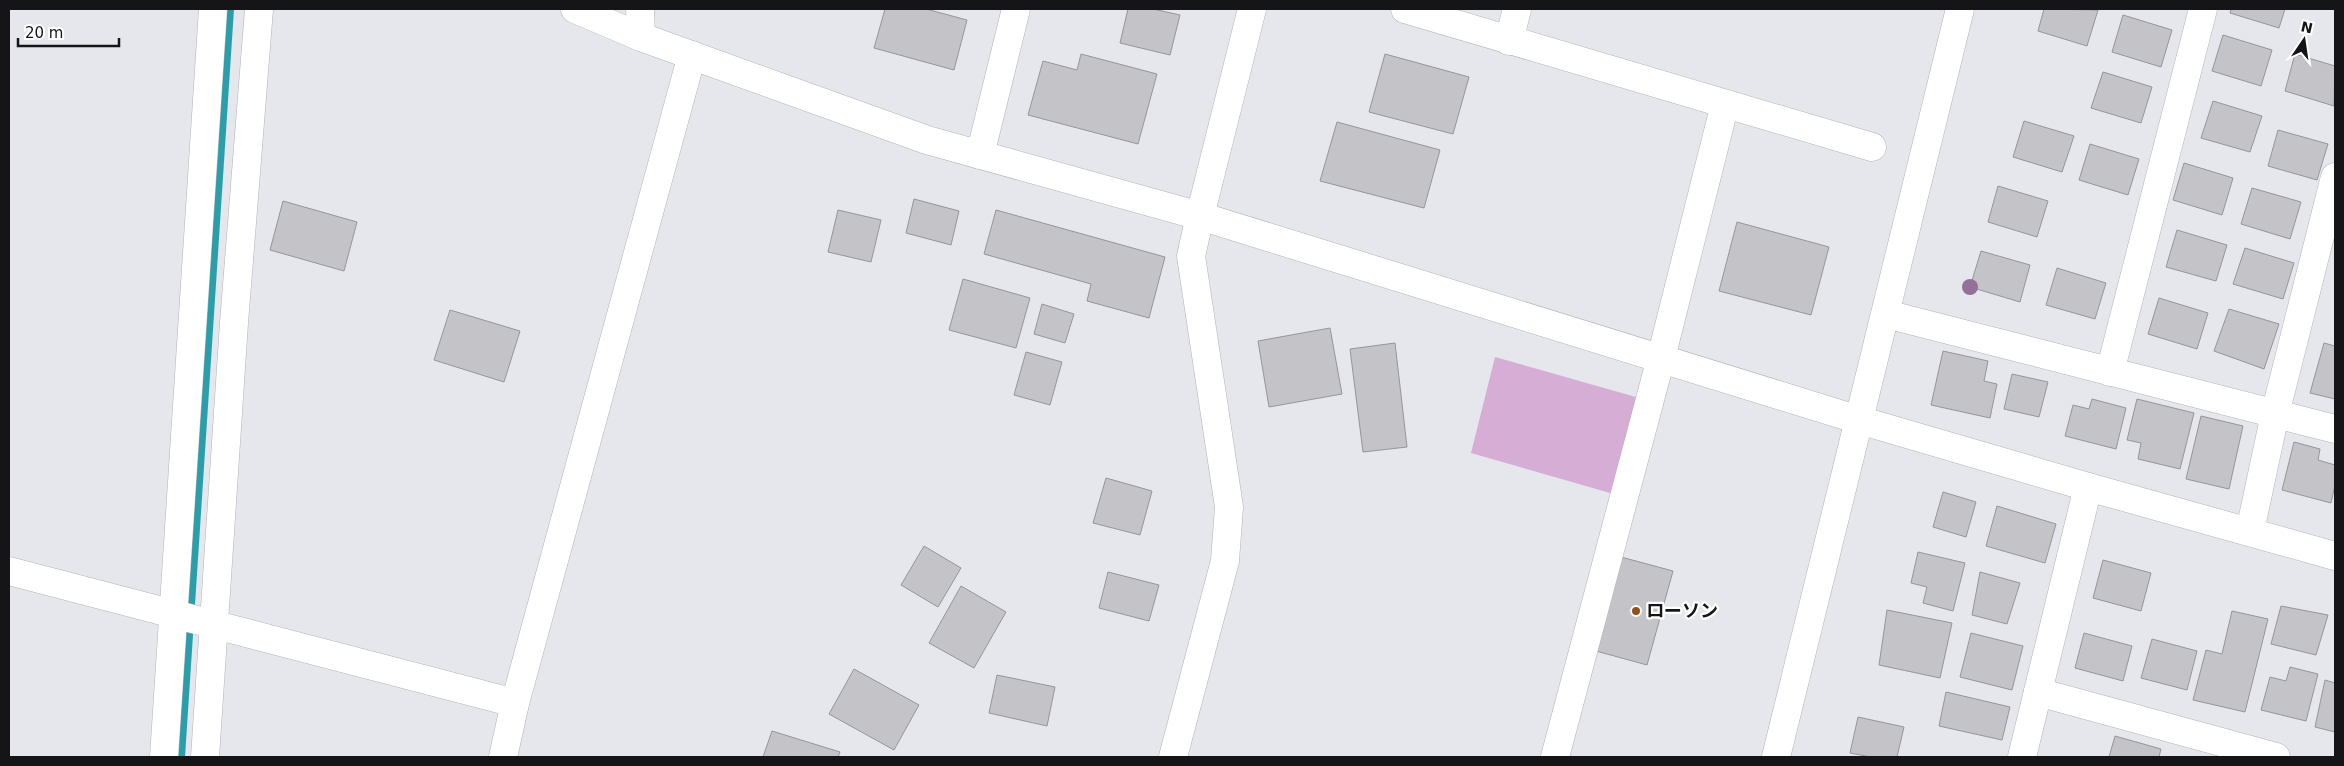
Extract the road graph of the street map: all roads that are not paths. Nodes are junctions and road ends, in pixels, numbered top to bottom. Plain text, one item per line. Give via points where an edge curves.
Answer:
1 (214, 9) edge
2 (260, 9) edge
3 (575, 9) edge
4 (640, 9) edge
5 (1016, 9) edge
6 (1252, 9) edge
7 (1405, 9) edge
8 (1517, 9) edge
9 (1960, 9) edge
10 (2203, 9) edge
11 (641, 37) junction
12 (1509, 41) junction
13 (692, 55) junction
14 (1725, 104) junction
15 (1872, 147) dead end
16 (980, 155) junction
17 (2335, 177) edge
18 (1200, 216) junction
19 (1886, 314) junction
20 (1661, 358) junction
21 (2110, 372) junction
22 (2275, 414) junction
23 (1859, 420) junction
24 (2335, 429) edge
25 (2088, 487) junction
26 (2250, 531) junction
27 (2335, 556) edge
28 (9, 571) edge
29 (174, 614) junction
30 (215, 626) junction
31 (2038, 692) junction
32 (515, 704) junction
33 (164, 757) edge
34 (205, 757) edge
35 (503, 757) edge
36 (1173, 757) edge
37 (1555, 757) edge
38 (1776, 757) edge
39 (2022, 757) edge
40 (2276, 757) edge

1 - 29 street
2 - 30 street via 234,324
3 - 11 street
4 - 11 street
5 - 16 street
6 - 18 street
7 - 12 street
8 - 12 street
9 - 19 street
10 - 21 street
11 - 13 street
12 - 14 street
13 - 16 street via 927,140
13 - 32 street
14 - 15 street
14 - 20 street
16 - 18 street
17 - 22 street
18 - 20 street
18 - 36 street via 1191,256 1229,507 1225,561
19 - 21 street
19 - 23 street
20 - 23 street
20 - 37 street
21 - 22 street
22 - 24 street
22 - 26 street
23 - 25 street
23 - 38 street
25 - 26 street
25 - 31 street
26 - 27 street
28 - 29 street
29 - 30 street
29 - 33 street
30 - 32 street
30 - 34 street
31 - 39 street
31 - 40 street
32 - 35 street

